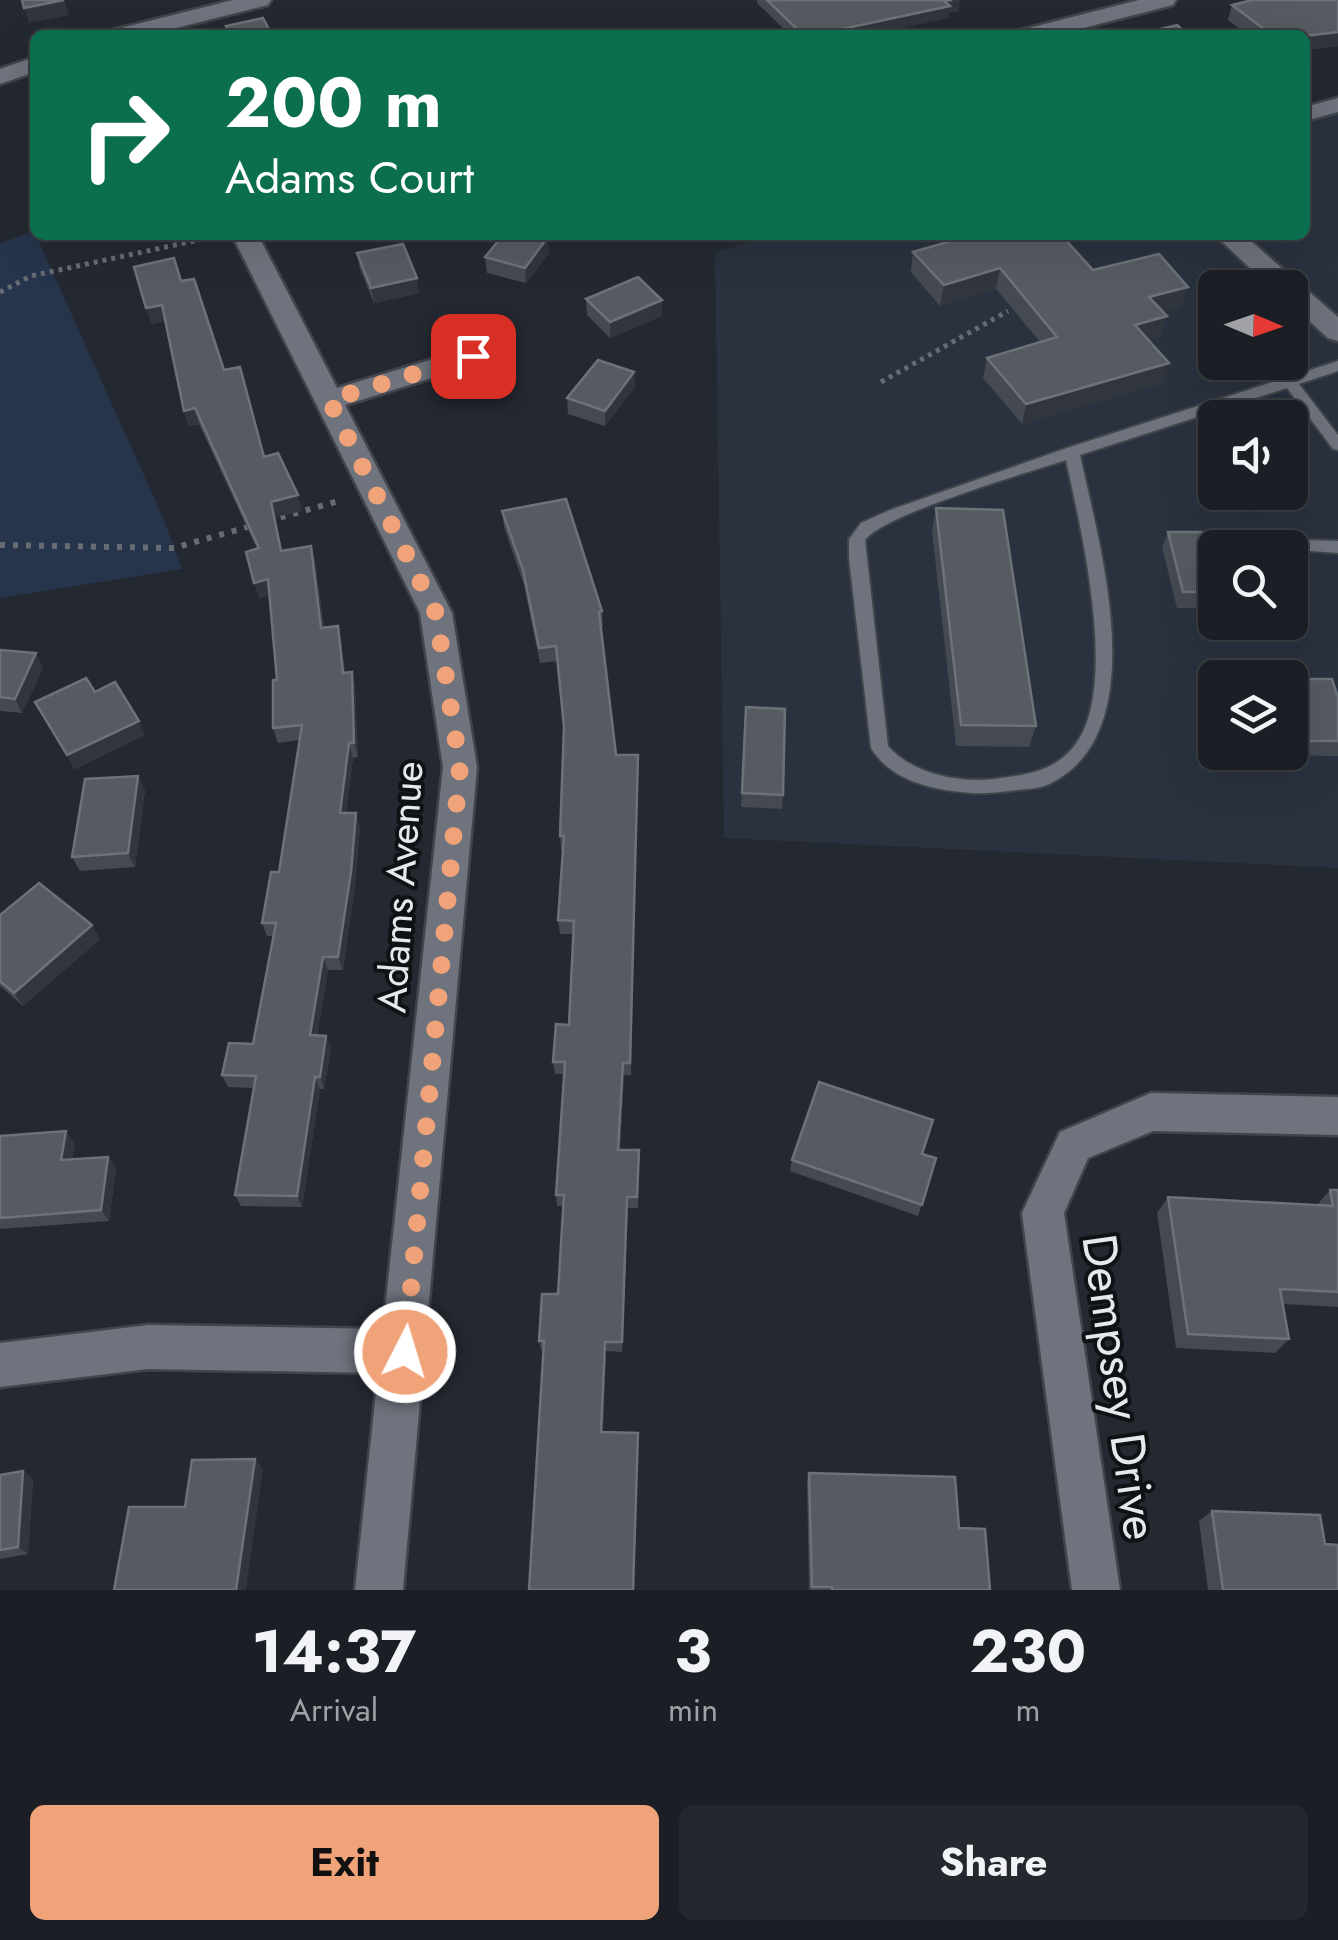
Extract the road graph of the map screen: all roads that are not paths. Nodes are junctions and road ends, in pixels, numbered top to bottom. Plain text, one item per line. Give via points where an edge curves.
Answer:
1 (260, 0) edge
2 (1165, 0) edge
3 (133, 28) edge
4 (1048, 30) edge
5 (30, 66) edge
6 (0, 76) edge
7 (1338, 104) edge
8 (1310, 112) edge
9 (244, 240) edge
10 (1234, 240) edge
11 (1268, 270) edge
12 (1308, 305) edge
13 (1338, 332) edge
14 (473, 356) dead end
15 (1338, 366) edge
16 (1291, 382) junction
17 (329, 400) junction
18 (1338, 445) edge
19 (1072, 452) junction
20 (1308, 546) edge
21 (1338, 547) edge
22 (1338, 1116) edge
23 (405, 1352) junction
24 (0, 1365) edge
25 (379, 1590) edge
26 (1096, 1590) edge

1 - 3 street
2 - 4 street
5 - 6 street
7 - 8 street
9 - 17 street, Adams Avenue
10 - 11 street
12 - 13 street
14 - 17 street
15 - 16 lane
16 - 18 lane
16 - 19 lane
17 - 23 street, Adams Avenue via 436,613 460,767
19 - 19 lane via 884,518 857,539 880,748 888,760 937,783 1014,787 1054,776 1093,733 1104,700 1106,652
20 - 21 lane
22 - 26 street, Dempsey Drive via 1151,1112 1074,1145 1043,1213
23 - 24 street via 148,1347
23 - 25 street, Adams Avenue

